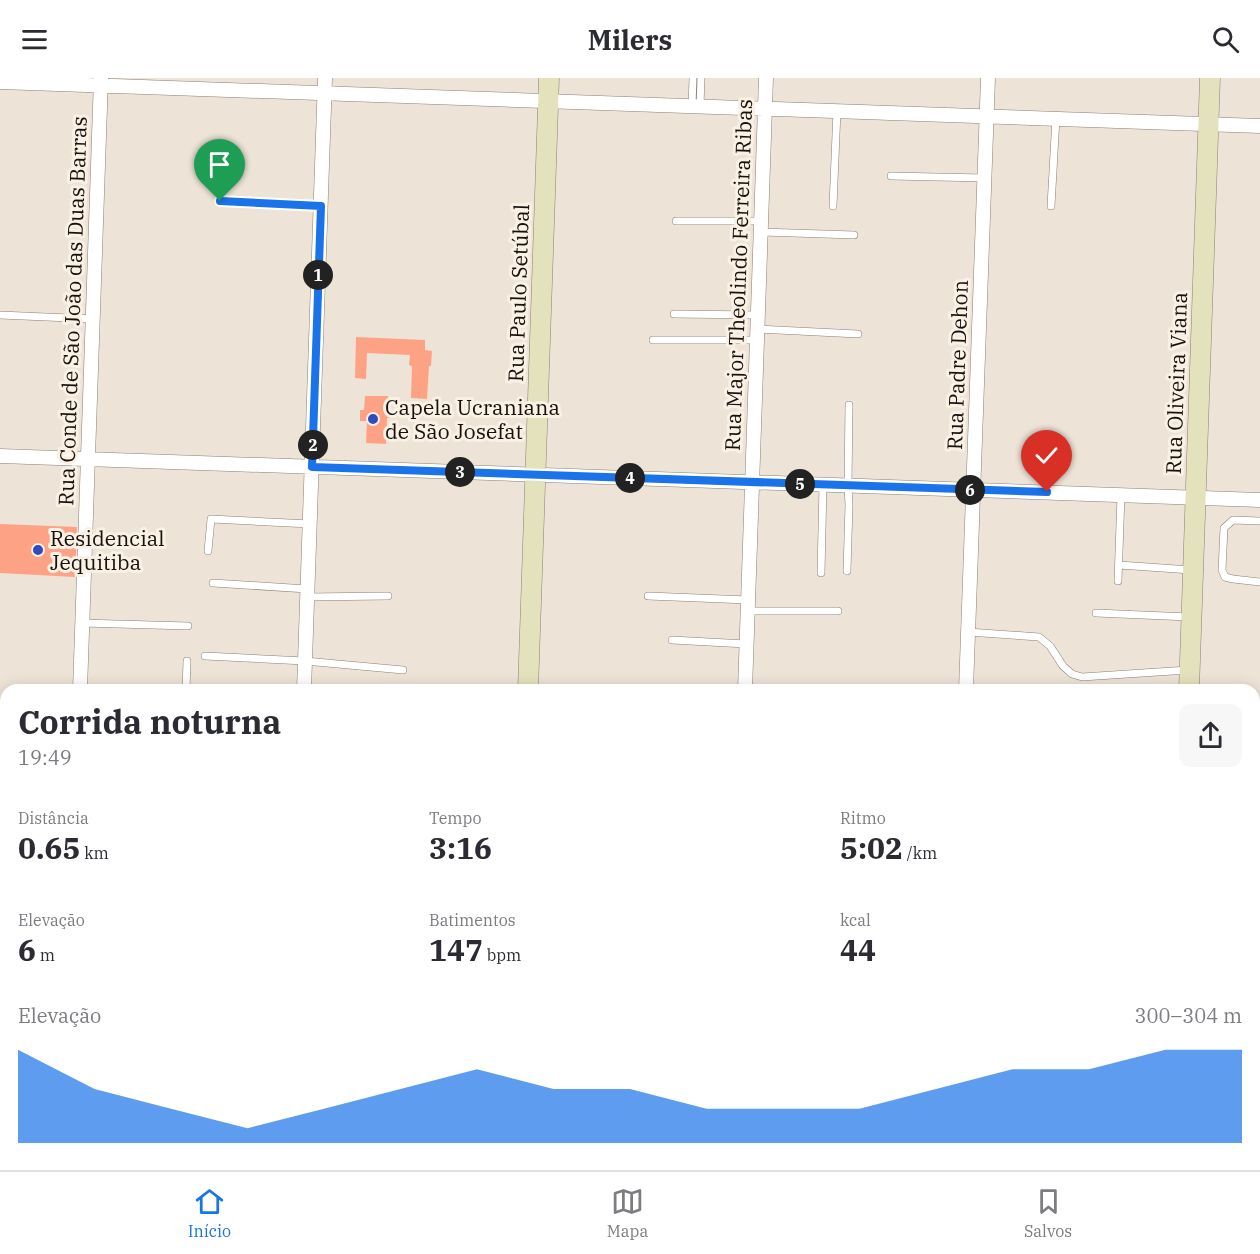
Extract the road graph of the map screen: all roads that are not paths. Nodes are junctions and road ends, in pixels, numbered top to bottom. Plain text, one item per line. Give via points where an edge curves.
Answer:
1 (326, 78) edge
2 (549, 78) edge
3 (693, 78) edge
4 (701, 78) edge
5 (766, 78) edge
6 (988, 78) edge
7 (1210, 78) edge
8 (0, 82) edge
9 (101, 82) edge
10 (325, 93) junction
11 (549, 101) junction
12 (696, 106) junction
13 (765, 108) junction
14 (837, 111) junction
15 (987, 116) junction
16 (1056, 118) junction
17 (1209, 124) junction
18 (1260, 126) edge
19 (891, 176) dead end
20 (984, 178) junction
21 (220, 201) dead end
22 (321, 206) junction
23 (833, 206) dead end
24 (1051, 207) dead end
25 (676, 221) dead end
26 (761, 226) junction
27 (854, 235) dead end
28 (674, 314) dead end
29 (0, 315) edge
30 (758, 315) junction
31 (93, 320) junction
32 (757, 334) junction
33 (858, 334) dead end
34 (653, 340) dead end
35 (849, 405) dead end
36 (0, 456) edge
37 (88, 459) junction
38 (312, 467) junction
39 (536, 475) junction
40 (752, 482) junction
41 (823, 485) junction
42 (848, 486) junction
43 (973, 490) junction
44 (1121, 495) junction
45 (1196, 498) junction
46 (1260, 500) edge
47 (1260, 521) edge
48 (310, 524) junction
49 (208, 551) dead end
50 (1119, 565) junction
51 (1193, 570) junction
52 (847, 571) dead end
53 (821, 573) dead end
54 (1118, 581) dead end
55 (1260, 582) edge
56 (213, 583) dead end
57 (307, 593) junction
58 (388, 596) dead end
59 (648, 596) dead end
60 (748, 605) junction
61 (838, 611) dead end
62 (1096, 613) dead end
63 (1191, 617) junction
64 (82, 623) junction
65 (188, 626) dead end
66 (968, 632) junction
67 (672, 640) dead end
68 (746, 644) junction
69 (205, 656) dead end
70 (187, 661) dead end
71 (305, 661) junction
72 (403, 670) dead end
73 (1190, 670) junction
74 (80, 684) edge
75 (186, 684) edge
76 (304, 684) edge
77 (528, 684) edge
78 (745, 684) edge
79 (966, 684) edge
80 (1189, 684) edge

1 - 10 street
2 - 11 main road, Rua Paulo Setúbal
3 - 12 lane
4 - 12 lane
5 - 13 street, Rua Major Theolindo Ferreira Ribas
6 - 15 street, Rua Padre Dehon
7 - 17 main road, Rua Oliveira Viana
8 - 9 street
9 - 10 street
9 - 31 street, Rua Conde de São João das Duas Barras
10 - 11 street
10 - 22 street
11 - 12 street
11 - 39 main road, Rua Paulo Setúbal
12 - 13 street
13 - 14 street
13 - 26 street, Rua Major Theolindo Ferreira Ribas
14 - 15 street
14 - 23 lane
15 - 16 street
15 - 20 street, Rua Padre Dehon
16 - 17 street
16 - 24 lane
17 - 18 street
17 - 45 main road, Rua Oliveira Viana
19 - 20 lane
20 - 43 street, Rua Padre Dehon
21 - 22 lane
22 - 38 street
25 - 26 lane
26 - 27 lane
26 - 30 street, Rua Major Theolindo Ferreira Ribas
28 - 30 lane
29 - 31 lane
30 - 32 street, Rua Major Theolindo Ferreira Ribas
31 - 37 street, Rua Conde de São João das Duas Barras
32 - 33 lane
32 - 34 lane
32 - 40 street, Rua Major Theolindo Ferreira Ribas
35 - 42 lane
36 - 37 street
37 - 38 street
37 - 64 street, Rua Conde de São João das Duas Barras
38 - 39 street
38 - 48 street
39 - 40 street
39 - 77 main road, Rua Paulo Setúbal
40 - 41 street
40 - 60 street, Rua Major Theolindo Ferreira Ribas
41 - 42 street
41 - 53 lane
42 - 43 street
42 - 52 lane
43 - 44 street
43 - 66 street, Rua Padre Dehon
44 - 45 street
44 - 50 lane
45 - 46 street
45 - 51 main road, Rua Oliveira Viana
47 - 55 lane via 1233,520 1224,528 1222,570 1225,577
48 - 49 lane via 211,519
48 - 57 street
50 - 51 lane
50 - 54 lane
51 - 63 main road, Rua Oliveira Viana
56 - 57 lane
57 - 58 lane
57 - 71 street
59 - 60 lane
60 - 61 lane
60 - 68 street, Rua Major Theolindo Ferreira Ribas
62 - 63 lane
63 - 73 main road, Rua Oliveira Viana
64 - 65 lane
64 - 74 street, Rua Conde de São João das Duas Barras
66 - 73 lane via 1039,637 1063,666 1082,677
66 - 79 street, Rua Padre Dehon
67 - 68 lane
68 - 78 street, Rua Major Theolindo Ferreira Ribas
69 - 71 lane
70 - 75 lane
71 - 72 lane
71 - 76 street
73 - 80 main road, Rua Oliveira Viana

